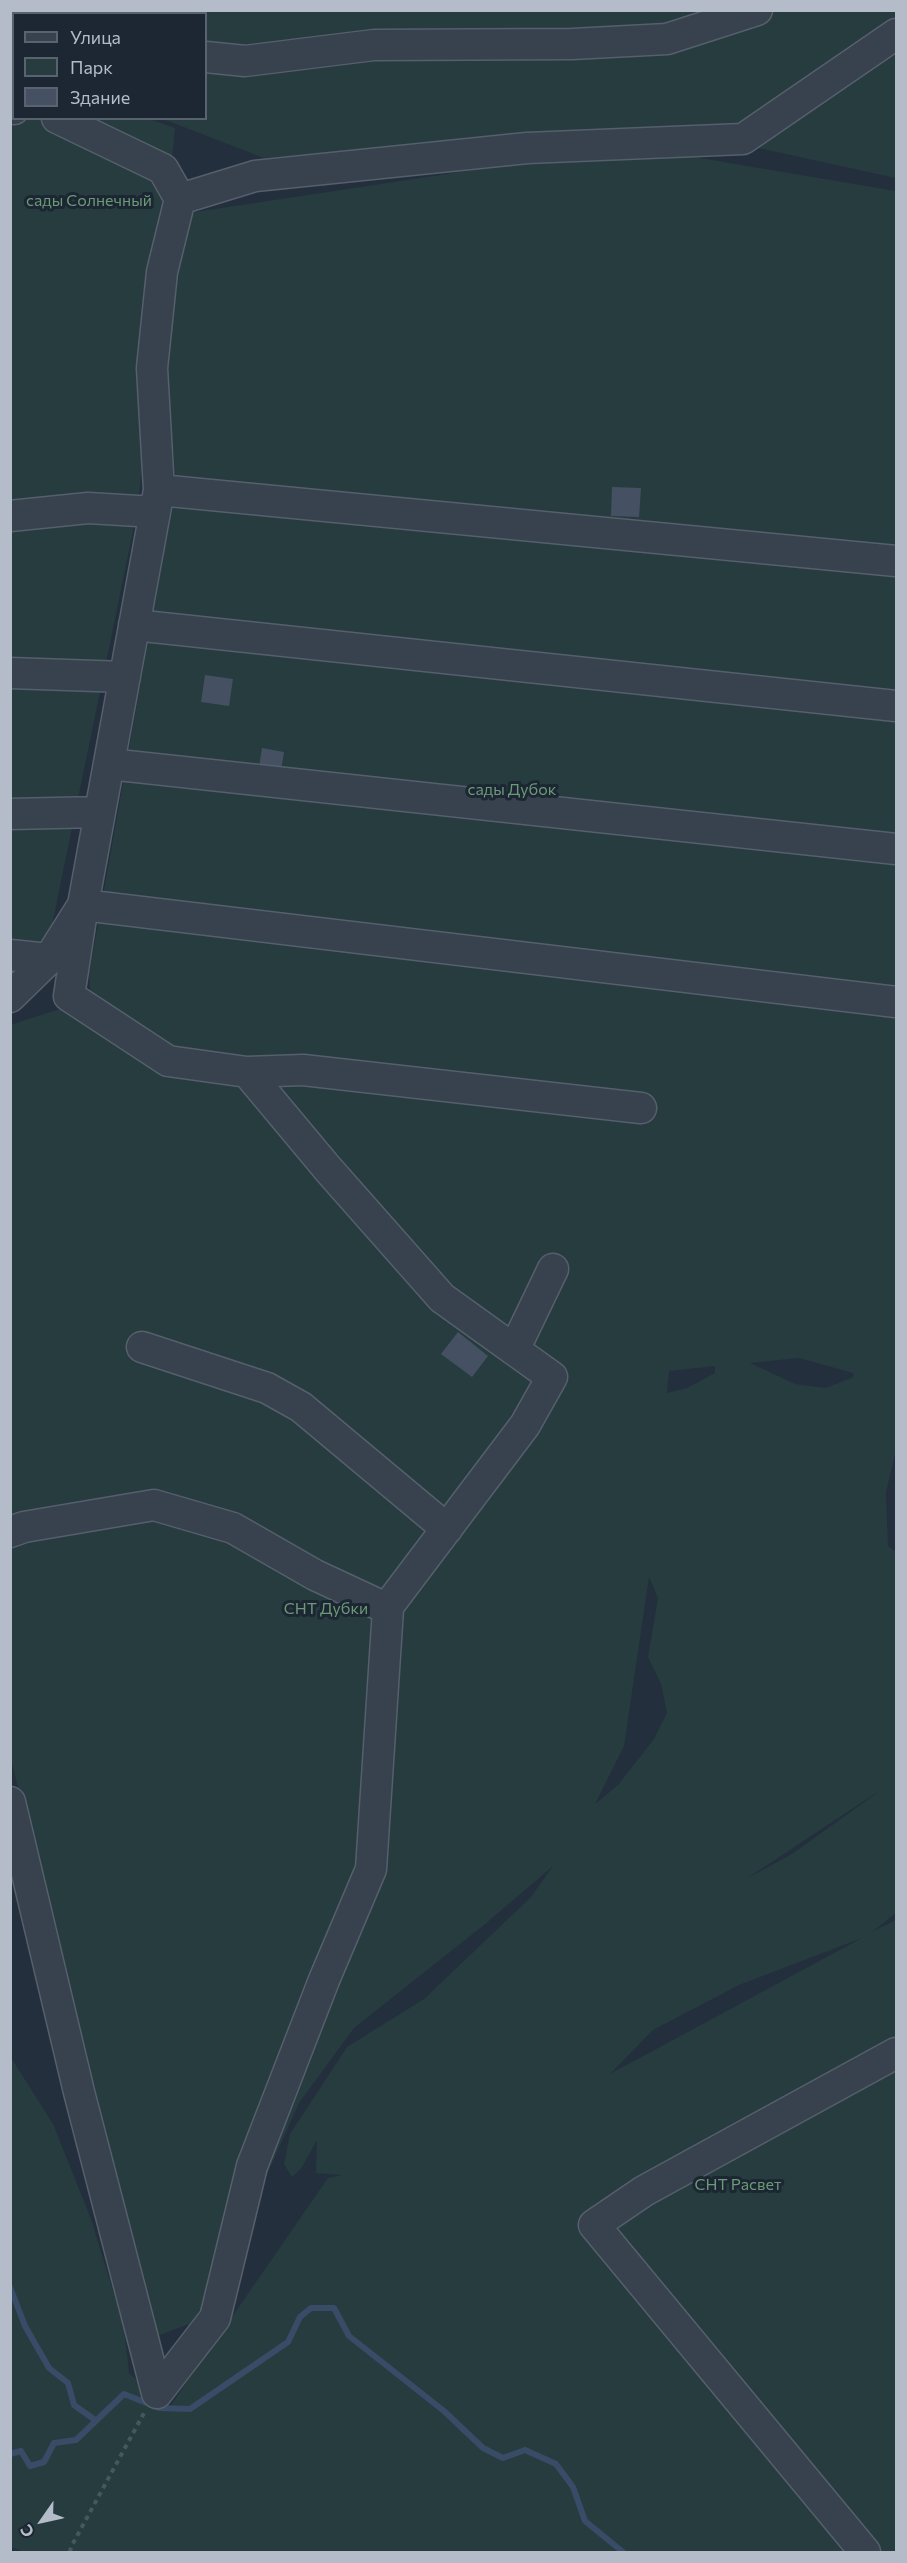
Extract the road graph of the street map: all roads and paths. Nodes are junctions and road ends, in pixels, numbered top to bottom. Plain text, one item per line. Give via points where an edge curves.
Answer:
1 (757, 10) edge
2 (897, 34) edge
3 (207, 57) edge
4 (61, 120) edge
5 (180, 199) junction
6 (157, 501) junction
7 (10, 516) edge
8 (897, 561) edge
9 (134, 625) junction
10 (10, 673) edge
11 (125, 677) junction
12 (897, 706) edge
13 (109, 764) junction
14 (100, 812) junction
15 (10, 814) edge
16 (897, 849) edge
17 (83, 905) junction
18 (10, 955) edge
19 (49, 959) junction
20 (10, 997) edge
21 (897, 1002) edge
22 (247, 1072) junction
23 (641, 1108) dead end
24 (552, 1269) dead end
25 (142, 1347) dead end
26 (514, 1350) junction
27 (447, 1529) junction
28 (10, 1532) edge
29 (386, 1609) junction
30 (10, 1802) edge
31 (897, 2053) edge
32 (135, 2427) dead end
33 (70, 2553) edge
34 (865, 2553) edge

1 - 3 street via 667,39 572,44 374,45 245,61
2 - 5 street via 743,139 527,148 255,176
4 - 5 street via 163,169
5 - 6 street via 162,273 152,368
6 - 7 street
6 - 8 street
6 - 9 street
9 - 11 street
9 - 12 street
10 - 11 street
11 - 13 street
13 - 14 street
13 - 16 street
14 - 15 street
14 - 17 street
17 - 19 street
17 - 21 street
17 - 22 street via 69,996 168,1061
18 - 19 street
19 - 20 street
22 - 23 street via 303,1070
22 - 26 street via 442,1298
24 - 26 street
25 - 27 street via 267,1389 301,1407
26 - 27 street via 552,1377 525,1425
27 - 29 street
28 - 29 street via 154,1505 233,1528 315,1575
29 - 30 street via 371,1869 252,2166 215,2318 157,2393 79,2092
31 - 34 street via 644,2191 594,2225
32 - 33 path

